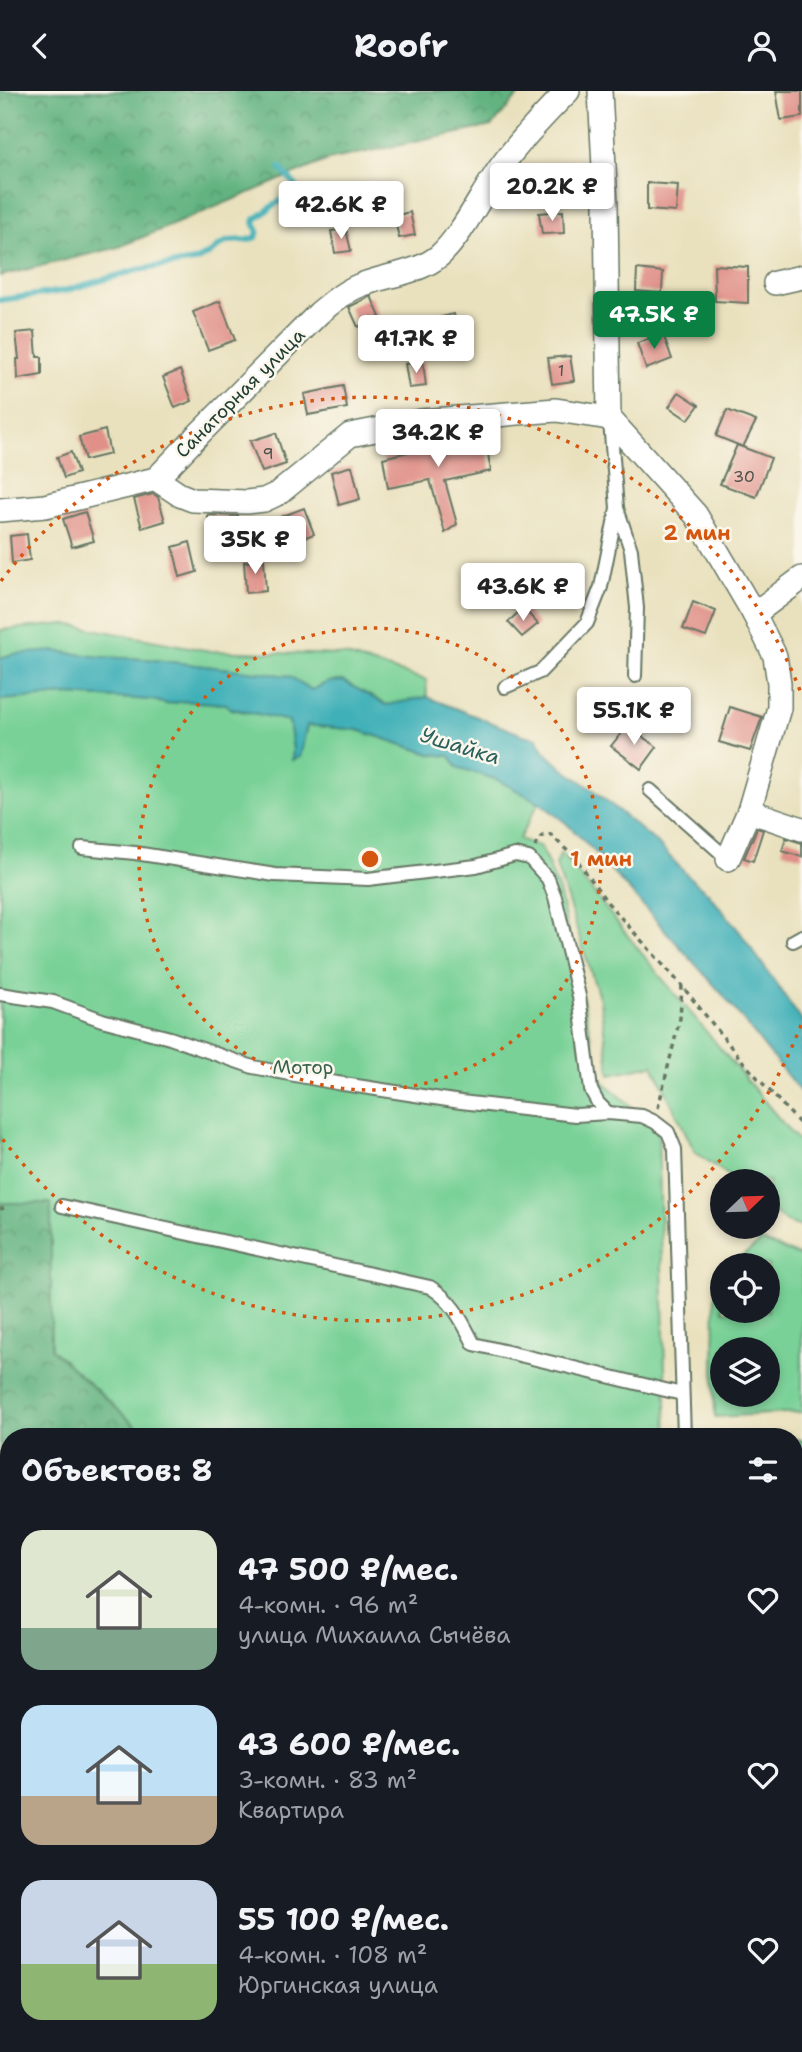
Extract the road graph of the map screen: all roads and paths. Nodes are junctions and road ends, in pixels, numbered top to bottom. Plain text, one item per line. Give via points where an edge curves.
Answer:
1 (568, 91) edge
2 (600, 91) edge
3 (802, 277) edge
4 (775, 283) dead end
5 (609, 418) junction
6 (156, 479) junction
7 (617, 508) junction
8 (0, 510) edge
9 (802, 578) edge
10 (754, 614) junction
11 (635, 676) dead end
12 (505, 687) dead end
13 (650, 790) dead end
14 (749, 811) junction
15 (802, 829) edge
16 (82, 848) dead end
17 (529, 858) junction
18 (728, 859) joint
19 (682, 986) junction
20 (0, 994) edge
21 (608, 1113) junction
22 (655, 1122) junction
23 (802, 1126) edge
24 (62, 1206) dead end
25 (682, 1394) junction
26 (684, 1428) edge

1 - 6 street, Санаторная улица via 501,166 441,254 427,264 354,288 336,300
2 - 5 street
3 - 4 street
5 - 6 street via 556,410 421,421 350,435 264,500 192,500
5 - 7 lane
5 - 10 street via 696,515
6 - 8 street via 45,506
7 - 11 lane via 631,549 637,608
7 - 12 lane via 601,587 586,623 540,672
9 - 10 street
10 - 14 street via 775,656 779,708
13 - 18 lane
14 - 15 street
14 - 18 street
16 - 17 lane via 275,875 368,879 477,866 515,855
17 - 19 path via 539,838 551,835
17 - 21 lane via 548,879 555,897 579,996 591,1090
19 - 22 path via 680,1018
19 - 23 path
20 - 21 lane via 53,1002 253,1067 461,1102 576,1115
21 - 22 lane
22 - 25 lane via 668,1132 676,1149
24 - 25 lane via 430,1287 455,1309 474,1344
25 - 26 lane

